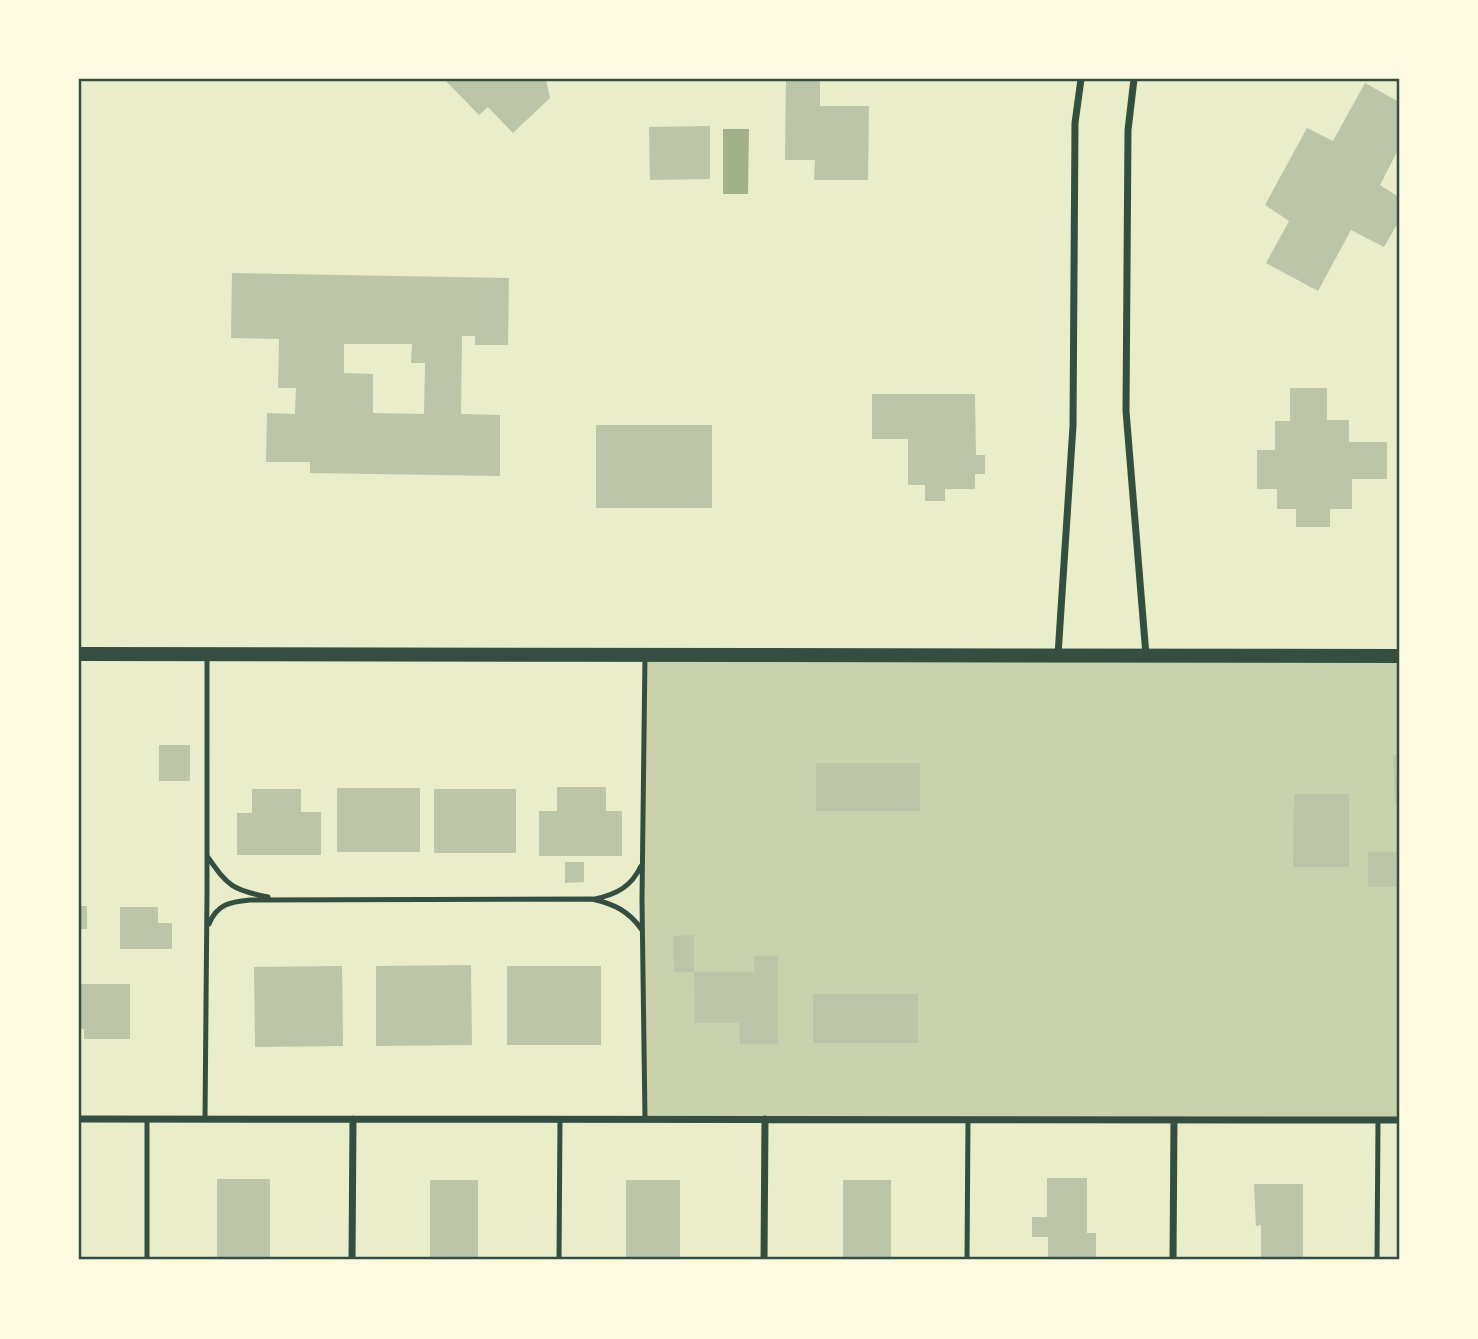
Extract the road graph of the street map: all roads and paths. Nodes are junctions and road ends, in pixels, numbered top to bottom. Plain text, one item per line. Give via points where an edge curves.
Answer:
1 (1081, 79) edge
2 (1135, 79) edge
3 (79, 654) edge
4 (206, 654) junction
5 (645, 655) junction
6 (1058, 656) junction
7 (1146, 656) junction
8 (1399, 656) edge
9 (207, 855) junction
10 (643, 864) junction
11 (592, 899) junction
12 (285, 900) junction
13 (207, 928) junction
14 (642, 930) junction
15 (79, 1119) edge
16 (147, 1119) junction
17 (205, 1119) junction
18 (353, 1119) junction
19 (560, 1119) junction
20 (645, 1119) junction
21 (765, 1119) junction
22 (968, 1120) junction
23 (1174, 1120) junction
24 (1378, 1120) junction
25 (1399, 1120) edge
26 (146, 1260) edge
27 (352, 1260) edge
28 (559, 1260) edge
29 (764, 1260) edge
30 (967, 1260) edge
31 (1173, 1260) edge
32 (1377, 1260) edge

1 - 6 street via 1075,123 1073,426
2 - 7 street via 1128,130 1126,411
3 - 4 main road
4 - 5 main road
4 - 9 lane
5 - 6 main road
5 - 10 lane
6 - 7 main road
7 - 8 main road
9 - 12 lane via 234,888
9 - 13 lane
10 - 11 lane via 626,889
10 - 14 lane
11 - 12 lane
11 - 14 lane via 622,909
12 - 13 lane via 231,902 216,910
13 - 17 lane
14 - 20 lane
15 - 16 street
16 - 17 street
16 - 26 lane
17 - 18 street
18 - 19 street
18 - 27 street
19 - 20 street
19 - 28 lane
20 - 21 street
21 - 22 street
21 - 29 street
22 - 23 street
22 - 30 lane
23 - 24 street
23 - 31 street
24 - 25 street
24 - 32 lane

